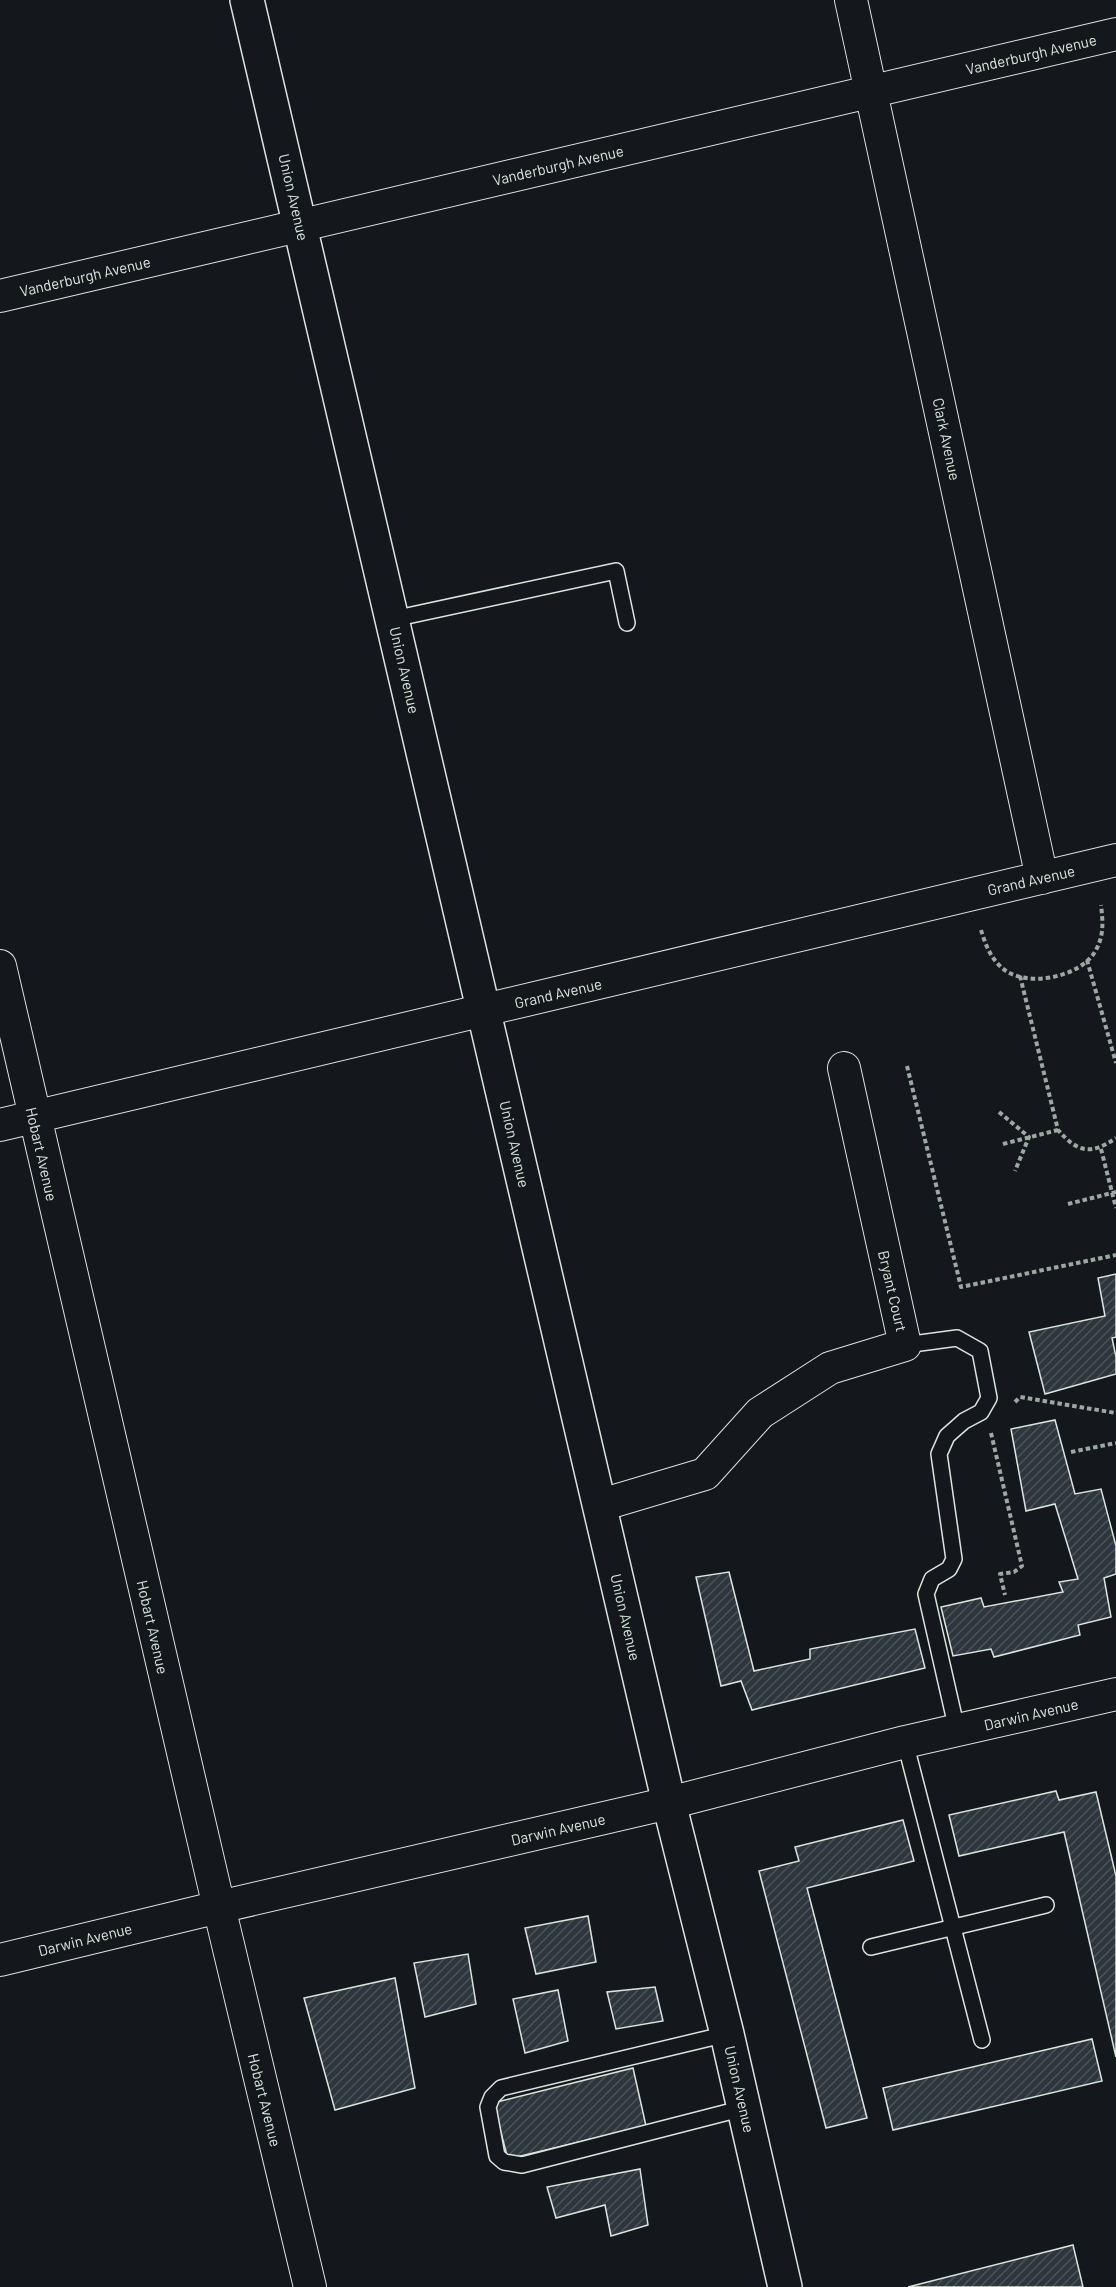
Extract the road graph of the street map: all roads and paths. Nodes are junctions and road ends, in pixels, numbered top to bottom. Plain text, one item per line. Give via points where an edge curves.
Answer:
1 (248, 0) edge
2 (851, 0) edge
3 (1116, 34) edge
4 (872, 91) junction
5 (301, 225) junction
6 (0, 296) edge
7 (393, 619) junction
8 (627, 623) dead end
9 (1116, 860) edge
10 (1042, 878) junction
11 (1101, 905) dead end
12 (981, 930) dead end
13 (1087, 960) junction
14 (0, 966) edge
15 (1020, 976) junction
16 (484, 1011) junction
17 (1116, 1063) edge
18 (907, 1066) dead end
19 (844, 1068) dead end
20 (999, 1112) dead end
21 (34, 1116) junction
22 (0, 1125) edge
23 (1058, 1130) junction
24 (1029, 1137) junction
25 (1116, 1138) edge
26 (1003, 1144) dead end
27 (1101, 1149) junction
28 (1015, 1171) dead end
29 (1114, 1193) edge
30 (1068, 1204) dead end
31 (1116, 1208) edge
32 (1116, 1255) edge
33 (905, 1345) junction
34 (1012, 1405) dead end
35 (1116, 1413) edge
36 (993, 1427) dead end
37 (1116, 1443) edge
38 (1071, 1452) dead end
39 (601, 1505) junction
40 (1005, 1595) dead end
41 (1116, 1694) edge
42 (957, 1731) junction
43 (905, 1742) junction
44 (669, 1803) junction
45 (1046, 1905) dead end
46 (219, 1907) junction
47 (953, 1927) junction
48 (872, 1947) dead end
49 (0, 1960) edge
50 (727, 2034) junction
51 (982, 2040) dead end
52 (744, 2109) junction
53 (310, 2287) edge
54 (785, 2287) edge

1 - 5 main road, Union Avenue
2 - 4 street, Clark Avenue
3 - 4 street, Vanderburgh Avenue
4 - 5 street, Vanderburgh Avenue
4 - 10 street, Clark Avenue
5 - 6 street, Vanderburgh Avenue
5 - 7 main road, Union Avenue
7 - 8 lane via 616,571
7 - 16 main road, Union Avenue
9 - 10 street, Grand Avenue
10 - 16 street, Grand Avenue
11 - 13 path via 1104,928 1095,952
12 - 15 path via 987,949 1001,968
13 - 15 path via 1078,969 1054,976 1028,980
13 - 17 path
14 - 21 street, Hobart Avenue
15 - 23 path
16 - 21 street, Grand Avenue
16 - 39 main road, Union Avenue
18 - 32 path via 961,1287
19 - 33 street, Bryant Court
20 - 24 path
21 - 22 street, Grand Avenue
21 - 46 street, Hobart Avenue
23 - 24 path
23 - 27 path via 1069,1142 1088,1150
24 - 26 path
24 - 28 path
25 - 27 path
27 - 29 path
29 - 30 path
29 - 31 path
33 - 39 street, Bryant Court via 820,1374 760,1413 705,1474
33 - 42 lane via 957,1338 980,1350 989,1398 981,1412 947,1436 939,1454 954,1559 949,1569 932,1579 926,1594
34 - 35 path via 1020,1397
36 - 40 path via 991,1434 1022,1566 1000,1574
37 - 38 path
39 - 44 main road, Union Avenue
41 - 42 street, Darwin Avenue
42 - 43 street, Darwin Avenue
43 - 44 street, Darwin Avenue
43 - 47 lane
44 - 46 street, Darwin Avenue
44 - 50 main road, Union Avenue
45 - 47 lane
46 - 49 street, Darwin Avenue
46 - 53 street, Hobart Avenue
47 - 48 lane
47 - 51 lane
50 - 52 main road, Union Avenue
50 - 52 lane via 501,2088 488,2107 497,2156 504,2162 522,2165
52 - 54 main road, Union Avenue

